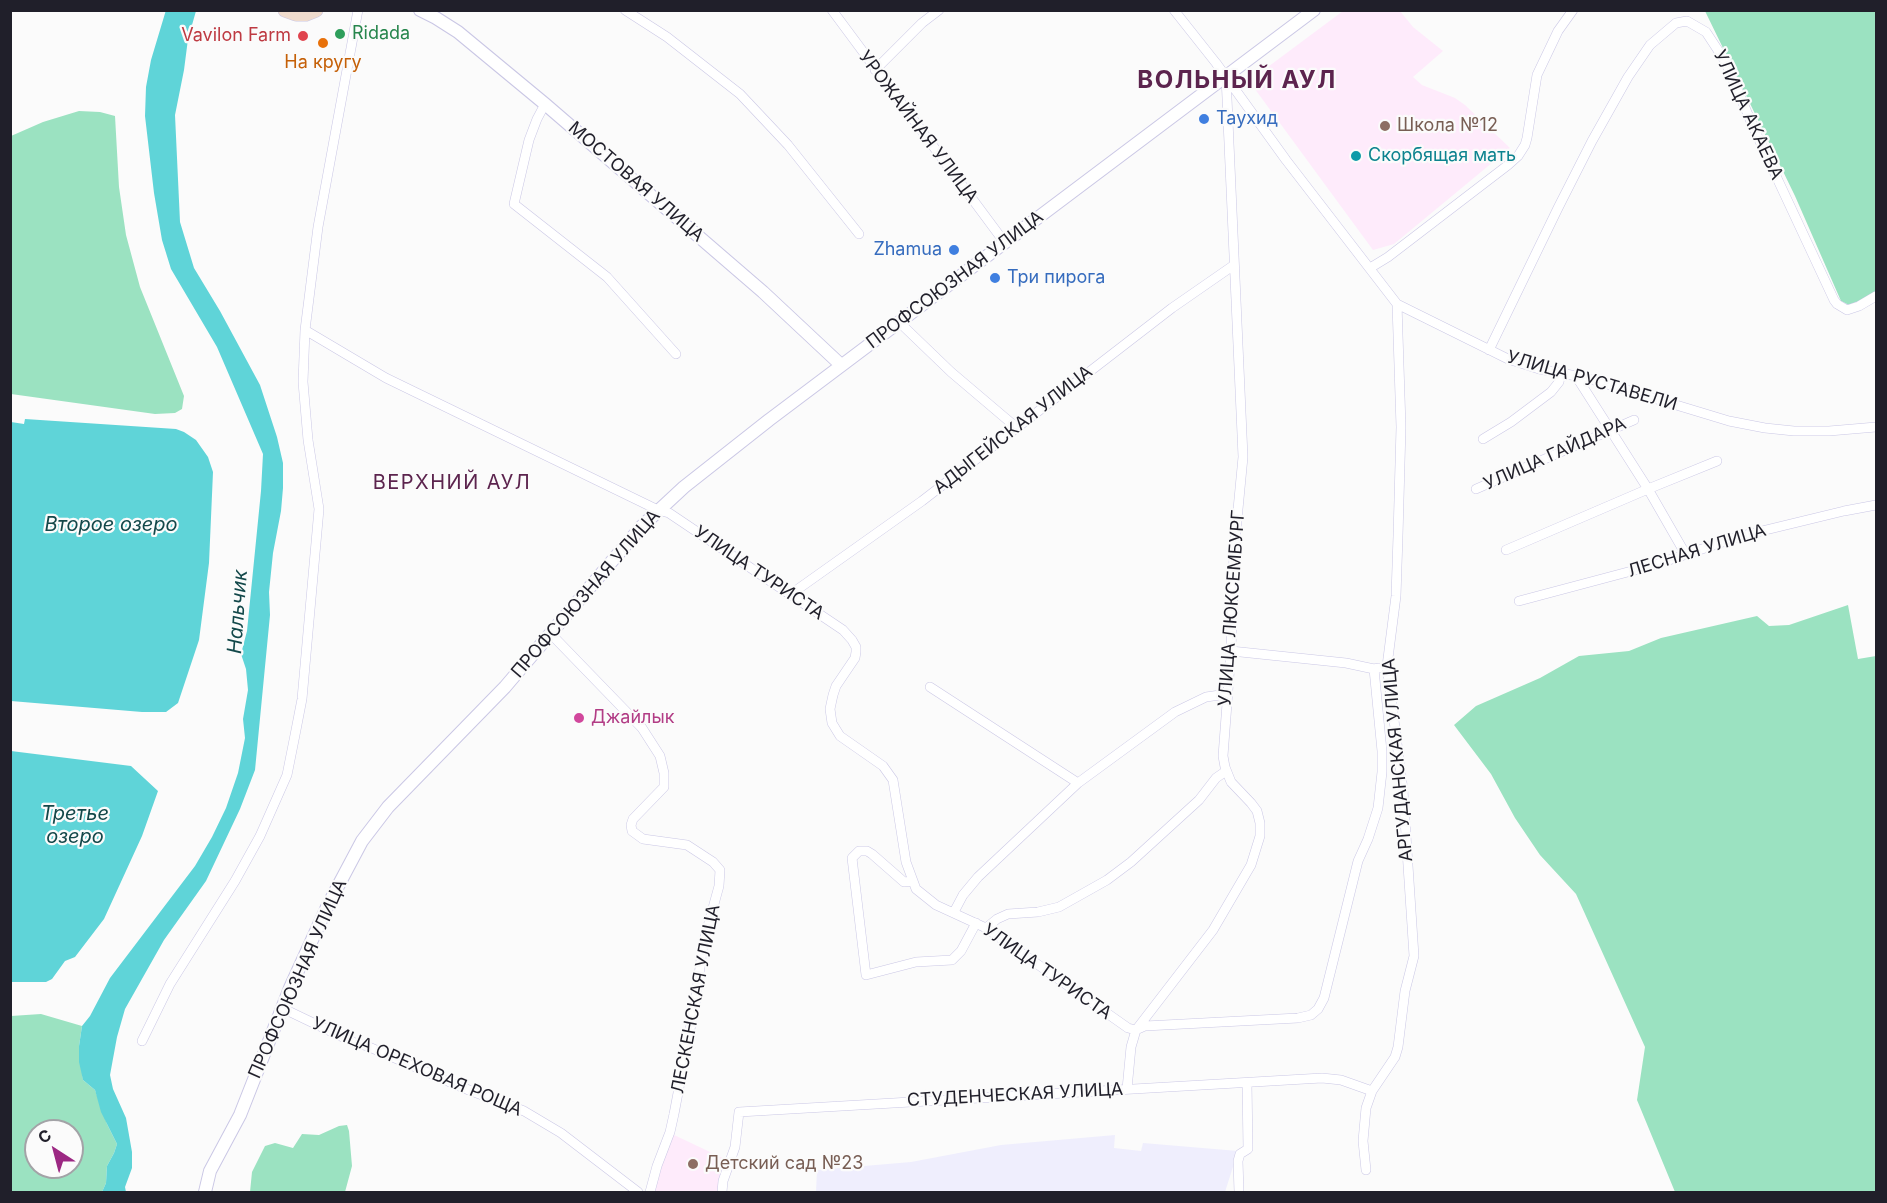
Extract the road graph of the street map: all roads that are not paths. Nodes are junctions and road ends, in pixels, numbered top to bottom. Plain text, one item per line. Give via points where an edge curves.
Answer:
1 (285, 10) edge
2 (316, 10) edge
3 (358, 10) edge
4 (420, 10) edge
5 (625, 10) edge
6 (832, 10) edge
7 (939, 10) edge
8 (1174, 10) edge
9 (1314, 10) edge
10 (1572, 10) edge
11 (875, 70) junction
12 (1226, 76) junction
13 (545, 104) junction
14 (859, 234) dead end
15 (1005, 243) junction
16 (1234, 265) junction
17 (1370, 268) junction
18 (1876, 296) edge
19 (1397, 304) junction
20 (899, 322) junction
21 (305, 330) junction
22 (1489, 350) junction
23 (676, 354) dead end
24 (841, 365) junction
25 (1561, 373) junction
26 (1576, 376) junction
27 (1634, 420) dead end
28 (1876, 427) edge
29 (1017, 428) junction
30 (1612, 430) junction
31 (1483, 439) dead end
32 (1717, 462) dead end
33 (1476, 489) dead end
34 (1648, 489) junction
35 (1876, 505) edge
36 (658, 510) junction
37 (1506, 550) dead end
38 (1686, 555) junction
39 (791, 594) junction
40 (1519, 601) dead end
41 (550, 633) junction
42 (1231, 651) junction
43 (1387, 666) junction
44 (1374, 669) junction
45 (930, 687) dead end
46 (1227, 694) junction
47 (1226, 771) junction
48 (1078, 783) junction
49 (912, 881) junction
50 (954, 912) junction
51 (976, 923) junction
52 (986, 928) junction
53 (282, 1008) junction
54 (1136, 1030) junction
55 (142, 1041) dead end
56 (1247, 1083) junction
57 (1127, 1089) junction
58 (1372, 1091) junction
59 (1366, 1170) dead end
60 (205, 1192) edge
61 (638, 1192) edge
62 (650, 1192) edge
63 (722, 1192) edge
64 (1239, 1192) edge

1 - 2 main road via 296,14
3 - 21 street via 318,227
4 - 13 street, МОСТОВАЯ УЛИЦА via 458,32
5 - 14 street via 740,94
6 - 11 street, УРОЖАЙНАЯ УЛИЦА
7 - 11 street
8 - 12 street, УЛИЦА РУСТАВЕЛИ
9 - 12 street, ПРОФСОЮЗНАЯ УЛИЦА
10 - 17 street via 1537,75 1527,138 1518,156
11 - 15 street, УРОЖАЙНАЯ УЛИЦА
12 - 15 street, ПРОФСОЮЗНАЯ УЛИЦА
12 - 16 street, УЛИЦА ЛЮКСЕМБУРГ
12 - 17 street, УЛИЦА РУСТАВЕЛИ
13 - 23 street via 529,140 514,204 607,277
13 - 24 street, МОСТОВАЯ УЛИЦА via 763,292
15 - 20 street, ПРОФСОЮЗНАЯ УЛИЦА
16 - 29 street, АДЫГЕЙСКАЯ УЛИЦА
16 - 42 street, УЛИЦА ЛЮКСЕМБУРГ via 1243,457 1234,551
17 - 19 street, УЛИЦА РУСТАВЕЛИ
18 - 22 street, УЛИЦА АКАЕВА via 1847,310 1834,300 1725,61 1706,32 1687,21 1676,23 1650,45 1628,77 1563,198
19 - 22 street, УЛИЦА РУСТАВЕЛИ
19 - 43 street, АРГУДАНСКАЯ УЛИЦА via 1401,427 1398,536 1396,596
20 - 24 street, ПРОФСОЮЗНАЯ УЛИЦА
20 - 29 street
21 - 36 street, УЛИЦА ТУРИСТА via 386,378
21 - 55 street via 303,375 308,440 319,509 302,699 286,775 260,836 170,984
22 - 25 street, УЛИЦА РУСТАВЕЛИ
24 - 36 street, ПРОФСОЮЗНАЯ УЛИЦА
25 - 26 street, УЛИЦА РУСТАВЕЛИ
25 - 31 street via 1560,382 1551,392
26 - 28 street, УЛИЦА РУСТАВЕЛИ via 1765,428 1811,431
26 - 30 street
27 - 30 street, УЛИЦА ГАЙДАРА
29 - 39 street, АДЫГЕЙСКАЯ УЛИЦА
30 - 33 street, УЛИЦА ГАЙДАРА
30 - 34 street
32 - 34 street
34 - 37 street
34 - 38 street
35 - 38 street, ЛЕСНАЯ УЛИЦА via 1741,536
36 - 39 street, УЛИЦА ТУРИСТА via 669,513
36 - 41 street, ПРОФСОЮЗНАЯ УЛИЦА
38 - 40 street, ЛЕСНАЯ УЛИЦА
39 - 49 street, УЛИЦА ТУРИСТА via 843,630 856,647 855,658 833,695 830,715 840,736 883,766 892,780
41 - 53 street, ПРОФСОЮЗНАЯ УЛИЦА via 505,687 373,825 328,905
41 - 62 street, ЛЕСКЕНСКАЯ УЛИЦА via 642,728 660,756 664,787 633,819 634,835 644,840 687,845 720,870 674,1114
42 - 44 street
42 - 46 street, УЛИЦА ЛЮКСЕМБУРГ
43 - 44 street
43 - 58 street, АРГУДАНСКАЯ УЛИЦА via 1403,790 1414,956 1395,1057
44 - 54 street via 1382,751 1378,808 1353,878 1322,1003 1311,1015 1303,1017 1145,1026
45 - 48 street
46 - 47 street, УЛИЦА ЛЮКСЕМБУРГ via 1223,749
46 - 48 street via 1206,697 1175,712
47 - 52 street via 1131,862 1100,885 1059,907 1008,914
47 - 54 street via 1233,785 1257,811 1257,849 1213,930
48 - 50 street via 978,877
49 - 50 street, УЛИЦА ТУРИСТА via 926,898
49 - 51 street via 904,882 867,851 859,851 852,858 866,975 916,962 952,960 962,951
50 - 51 street, УЛИЦА ТУРИСТА
51 - 52 street, УЛИЦА ТУРИСТА
52 - 54 street, УЛИЦА ТУРИСТА
53 - 60 street, ПРОФСОЮЗНАЯ УЛИЦА via 240,1115 210,1171
53 - 61 street, УЛИЦА ОРЕХОВАЯ РОЩА via 347,1039 524,1111 561,1133
54 - 57 street
56 - 57 street, СТУДЕНЧЕСКАЯ УЛИЦА
56 - 58 street, СТУДЕНЧЕСКАЯ УЛИЦА via 1333,1078
56 - 64 street via 1248,1149 1238,1161
57 - 63 street, СТУДЕНЧЕСКАЯ УЛИЦА via 740,1112
58 - 59 street, АРГУДАНСКАЯ УЛИЦА via 1364,1124

